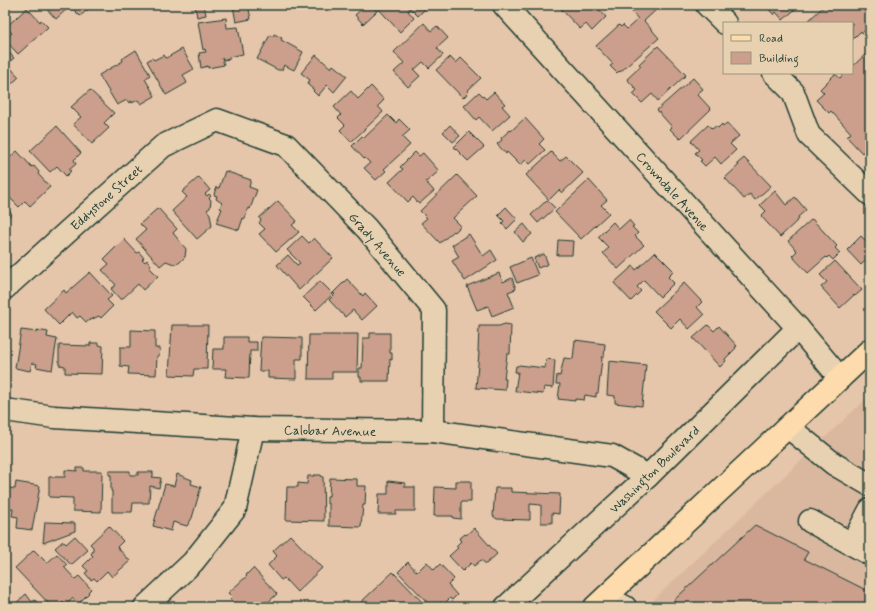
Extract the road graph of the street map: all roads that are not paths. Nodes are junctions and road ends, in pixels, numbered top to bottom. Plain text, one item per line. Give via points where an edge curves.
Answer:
1 (504, 5) edge
2 (707, 5) edge
3 (724, 22) edge
4 (775, 74) edge
5 (218, 120) joint
6 (870, 194) edge
7 (5, 288) edge
8 (798, 328) junction
9 (870, 350) edge
10 (840, 378) junction
11 (5, 410) edge
12 (788, 427) junction
13 (253, 429) junction
14 (433, 431) junction
15 (648, 476) junction
16 (870, 485) edge
17 (870, 510) edge
18 (810, 521) dead end
19 (861, 549) edge
20 (600, 602) edge
21 (145, 607) edge
22 (506, 607) edge
23 (625, 607) edge

1 - 8 street, Crowndale Avenue
2 - 3 street
4 - 6 street via 793,92 809,135
5 - 7 street, Eddystone Street via 163,146
5 - 14 street, Grady Avenue via 286,144 367,229 434,310
8 - 10 street, Crowndale Avenue
8 - 15 street, Washington Boulevard
9 - 10 main road
10 - 12 main road
11 - 13 street, Calobar Avenue via 54,417
12 - 16 street via 834,464
12 - 20 main road
13 - 14 street, Calobar Avenue
13 - 21 street via 235,509 192,562
14 - 15 street, Calobar Avenue via 612,456
15 - 22 street, Washington Boulevard
17 - 19 street
18 - 19 street
20 - 23 street

